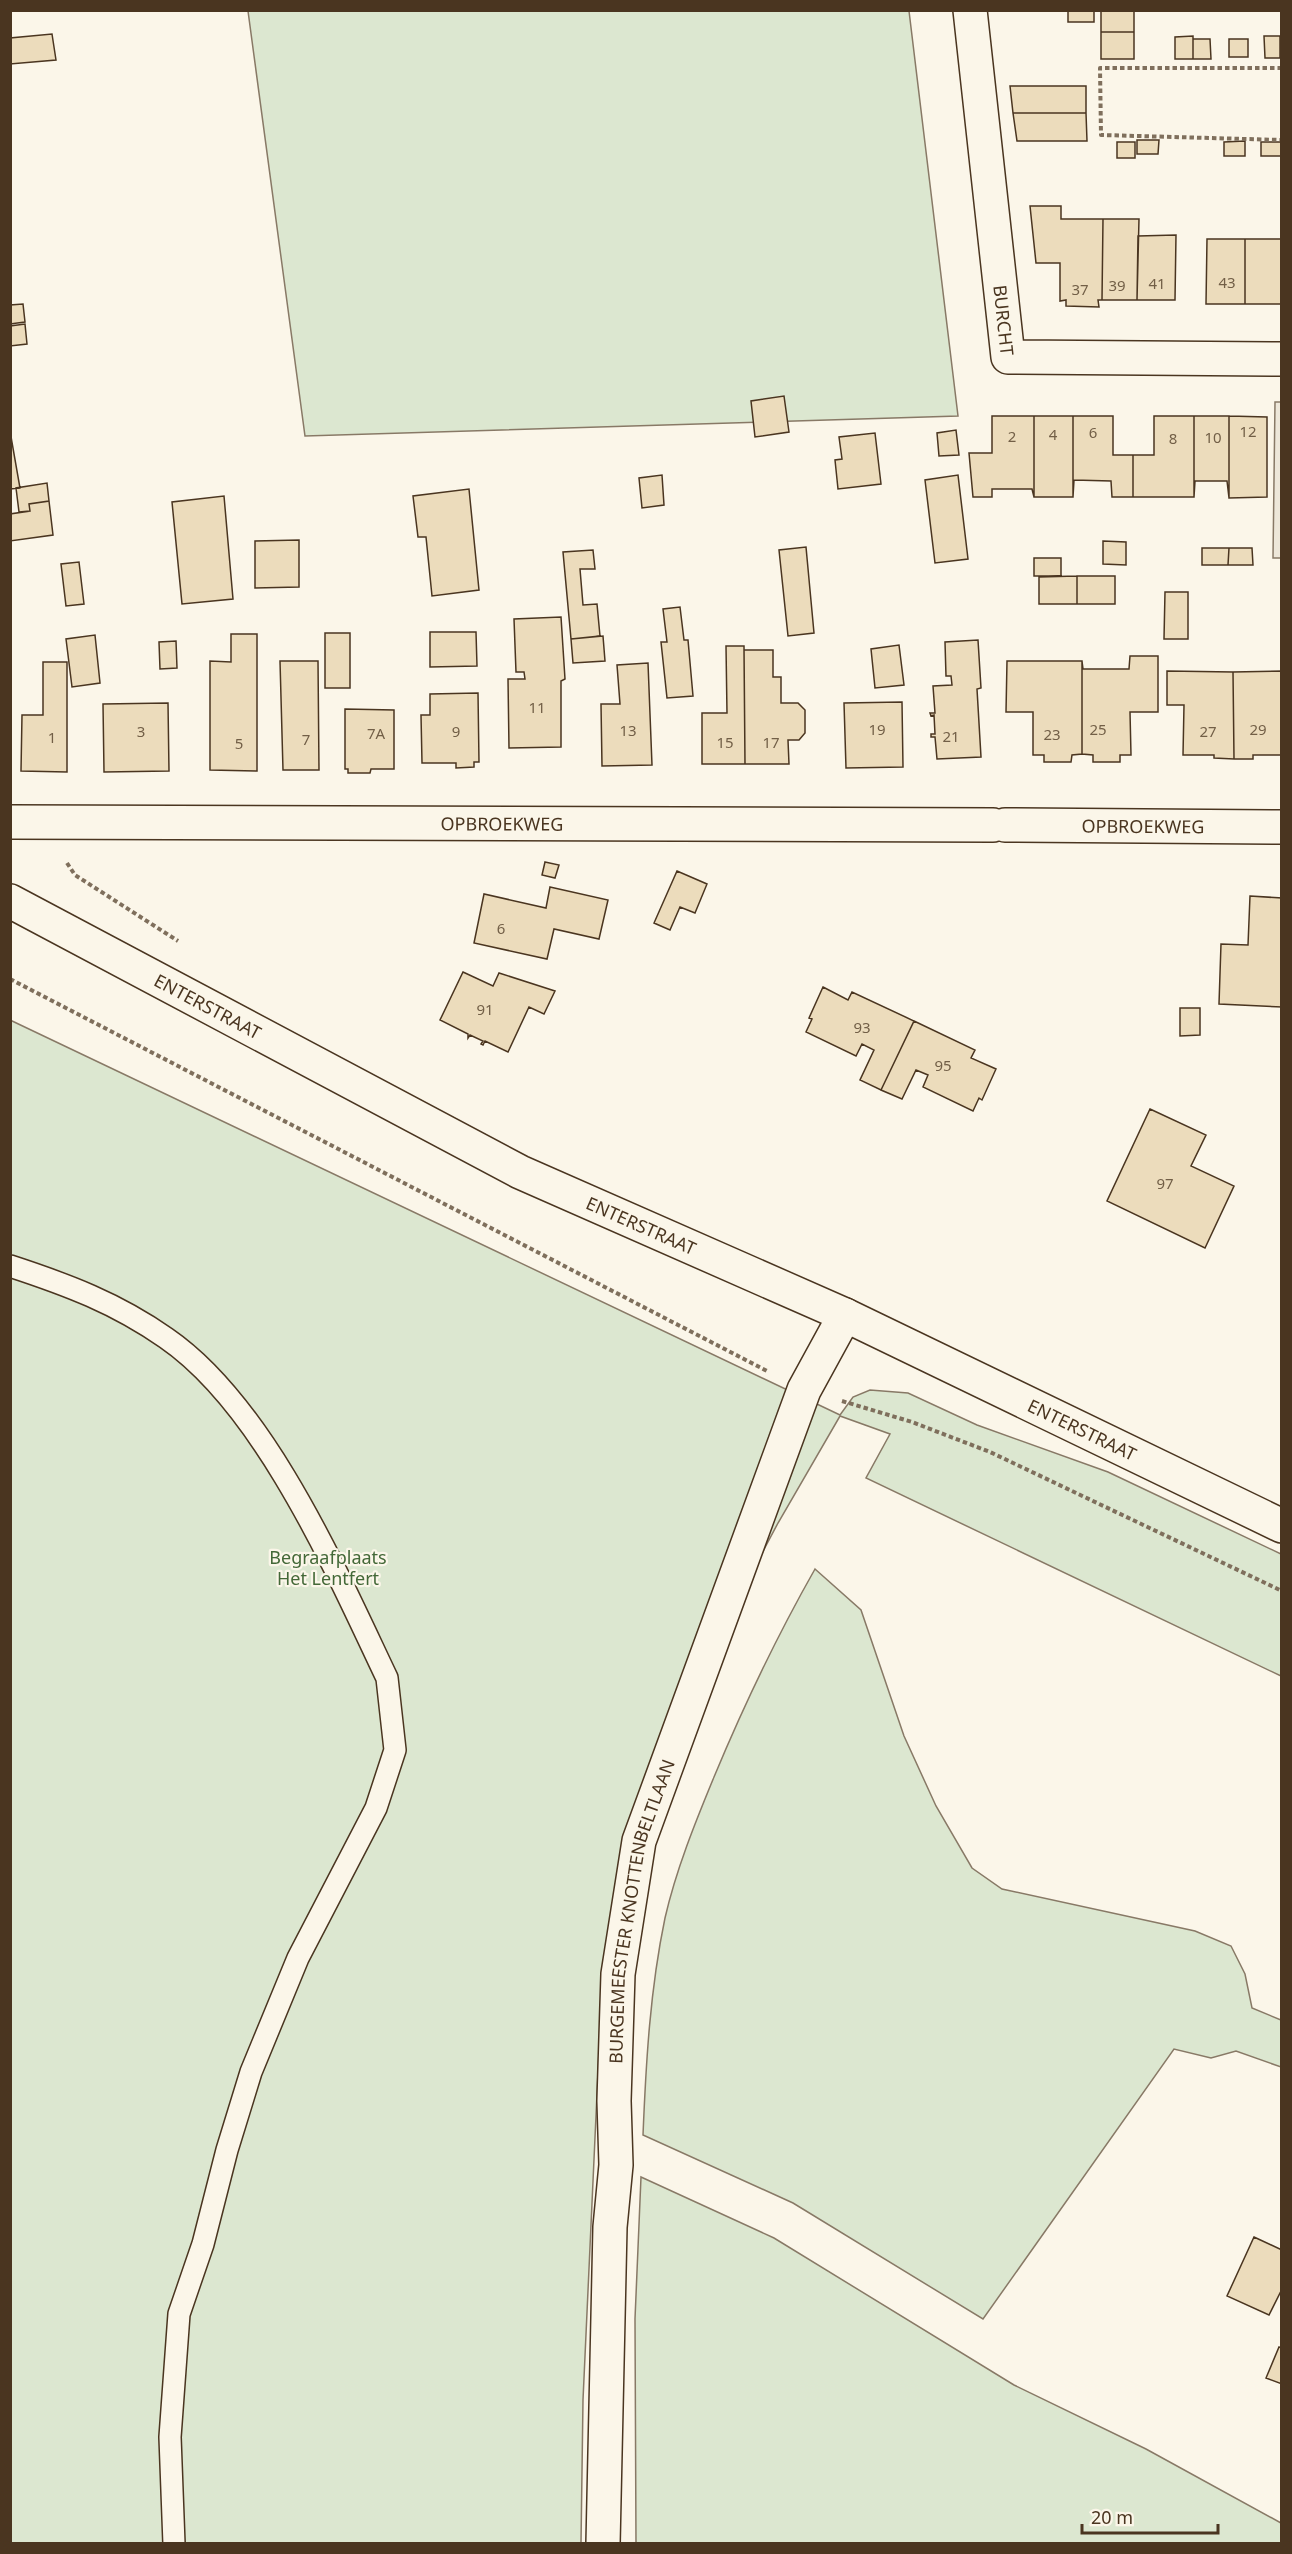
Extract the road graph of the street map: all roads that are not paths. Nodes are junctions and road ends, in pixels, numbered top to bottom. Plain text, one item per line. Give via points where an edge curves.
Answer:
1 (970, 10) edge
2 (1281, 359) edge
3 (25, 822) edge
4 (1281, 827) edge
5 (10, 901) edge
6 (10, 1266) edge
7 (845, 1315) junction
8 (1281, 1526) edge
9 (174, 2544) edge
10 (603, 2544) edge

1 - 2 street, BURCHT via 1008,357
3 - 4 street, OPBROEKWEG
5 - 7 street, ENTERSTRAAT via 520,1172
6 - 9 lane via 73,1286 109,1303 168,1339 231,1399 307,1517 387,1678 396,1750 376,1808 298,1958 250,2072 203,2244 179,2314 170,2437
7 - 8 street, ENTERSTRAAT
7 - 10 street, BURGEMEESTER KNOTTENBELTLAAN via 804,1390 639,1841 618,1974 616,2165 610,2227

